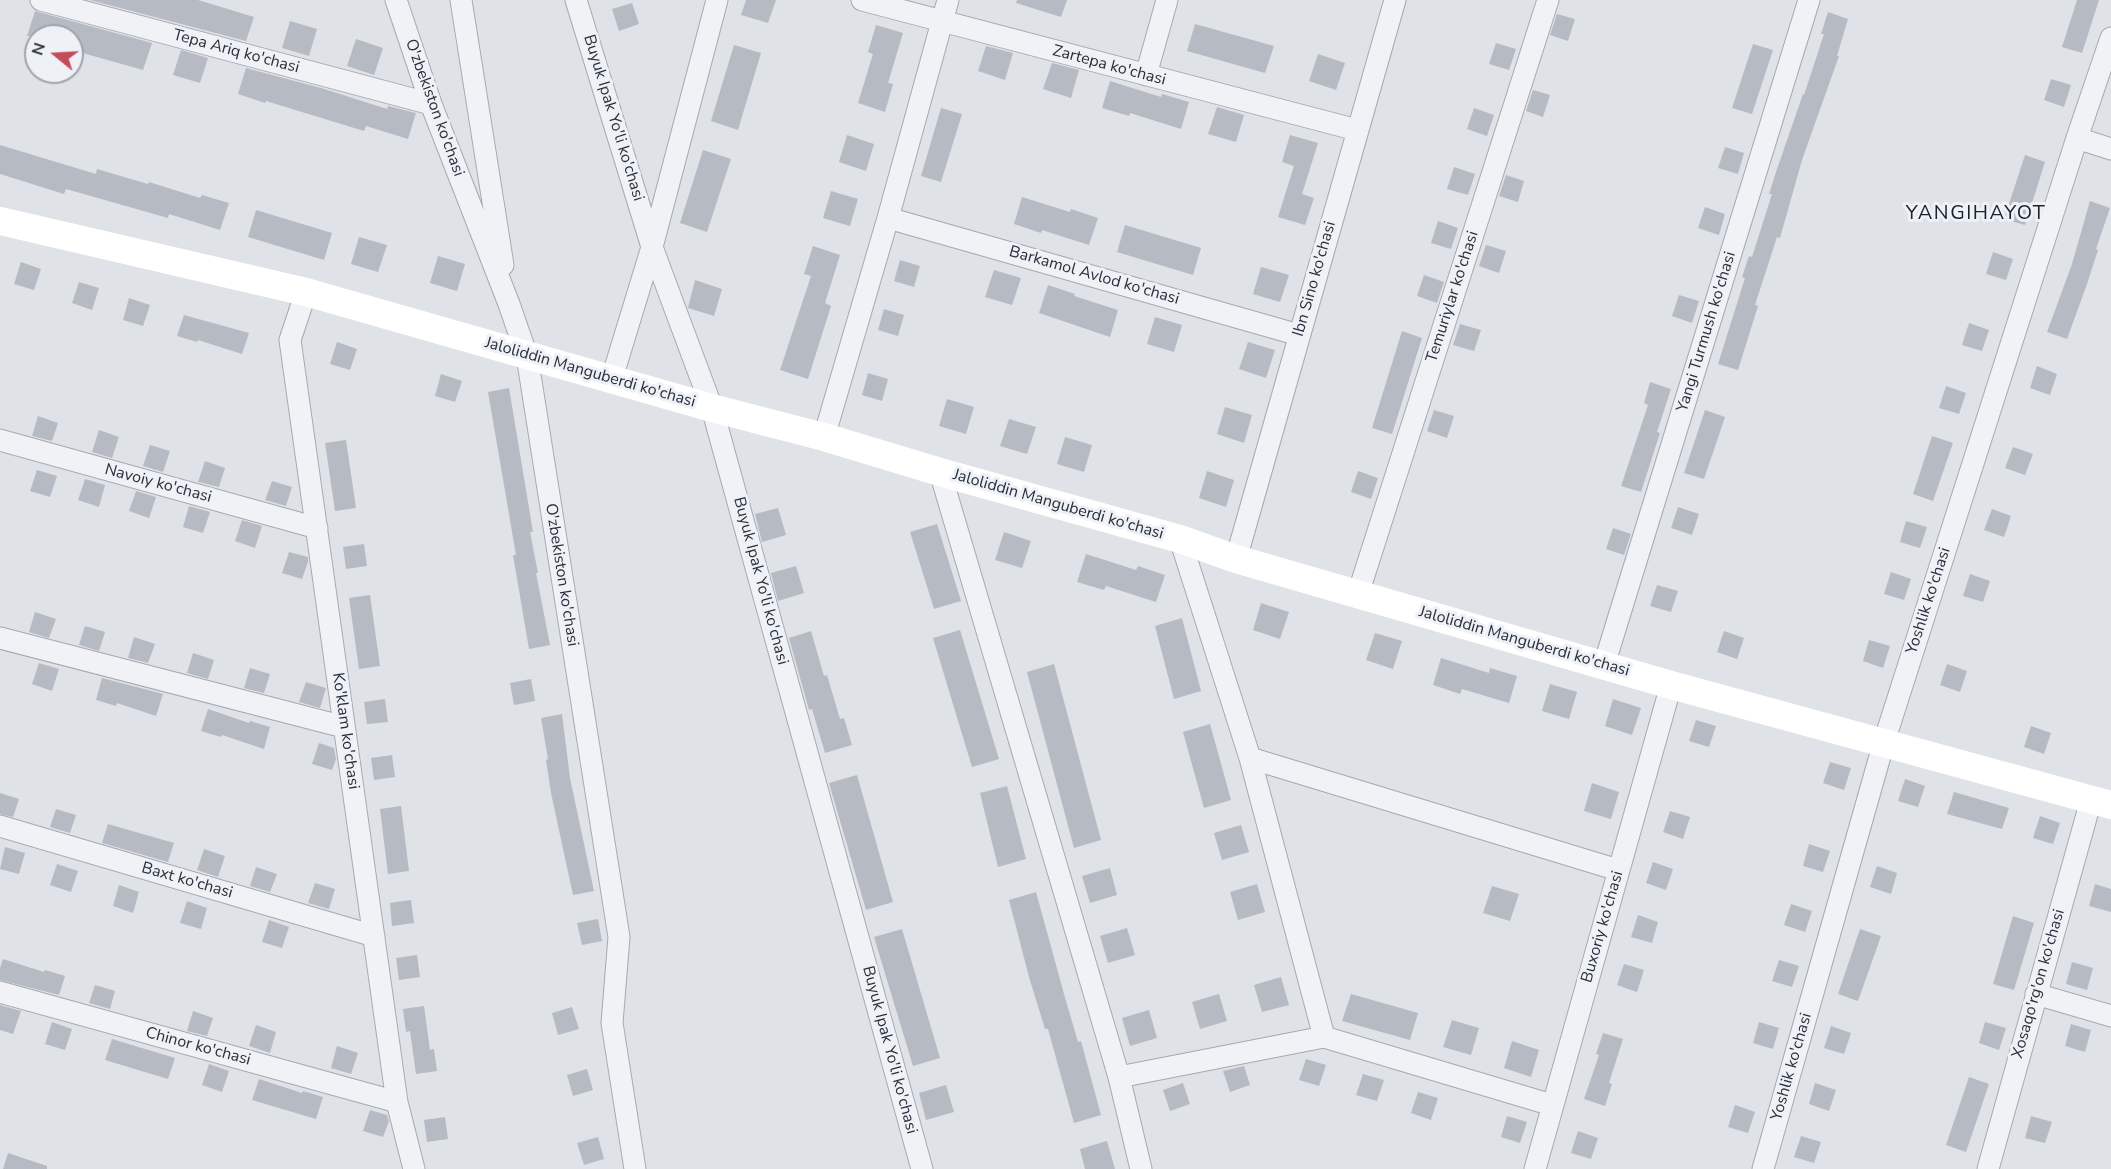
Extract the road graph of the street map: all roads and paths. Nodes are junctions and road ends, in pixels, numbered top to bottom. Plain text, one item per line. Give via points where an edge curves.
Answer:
1 (41, 0) edge
2 (396, 0) edge
3 (461, 0) edge
4 (576, 0) edge
5 (717, 0) edge
6 (862, 0) edge
7 (948, 0) edge
8 (1167, 0) edge
9 (1395, 0) edge
10 (1548, 0) edge
11 (1809, 0) edge
12 (942, 22) junction
13 (2111, 38) edge
14 (1146, 75) junction
15 (431, 104) junction
16 (1357, 130) junction
17 (2077, 138) junction
18 (2111, 149) edge
19 (888, 218) junction
20 (0, 221) edge
21 (652, 247) junction
22 (306, 292) junction
23 (509, 304) junction
24 (1299, 335) junction
25 (526, 356) junction
26 (612, 378) junction
27 (712, 408) junction
28 (824, 437) junction
29 (0, 440) edge
30 (940, 472) junction
31 (317, 528) junction
32 (1180, 539) junction
33 (1236, 559) junction
34 (1358, 594) junction
35 (0, 638) edge
36 (1604, 665) junction
37 (1671, 685) junction
38 (344, 727) junction
39 (1884, 742) junction
40 (1250, 758) junction
41 (2101, 802) edge
42 (0, 826) edge
43 (1618, 870) junction
44 (374, 936) junction
45 (0, 992) edge
46 (2036, 994) junction
47 (2111, 1016) edge
48 (1324, 1037) junction
49 (1119, 1077) junction
50 (397, 1102) junction
51 (1552, 1105) junction
52 (414, 1169) edge
53 (635, 1169) edge
54 (922, 1169) edge
55 (1141, 1169) edge
56 (1535, 1169) edge
57 (1763, 1169) edge
58 (1988, 1169) edge

1 - 15 street, Tepa Ariq ko'chasi
2 - 15 street, O'zbekiston ko'chasi
3 - 23 street
4 - 21 street, Buyuk Ipak Yo'li ko'chasi
5 - 21 street
6 - 12 street, Zartepa ko'chasi
7 - 12 street
8 - 14 street
9 - 16 street, Ibn Sino ko'chasi
10 - 34 street, Temuriylar ko'chasi
11 - 36 street, Yangi Turmush ko'chasi
12 - 14 street, Zartepa ko'chasi
12 - 19 street
13 - 17 street, Yoshlik ko'chasi
14 - 16 street, Zartepa ko'chasi
15 - 23 street, O'zbekiston ko'chasi
16 - 24 street, Ibn Sino ko'chasi
17 - 18 street
17 - 39 street, Yoshlik ko'chasi
19 - 24 street, Barkamol Avlod ko'chasi
19 - 28 street
20 - 22 street, Jaloliddin Manguberdi ko'chasi
21 - 26 street
21 - 27 street, Buyuk Ipak Yo'li ko'chasi
22 - 25 street, Jaloliddin Manguberdi ko'chasi
22 - 31 street, Ko'klam ko'chasi via 290,340
23 - 25 street, O'zbekiston ko'chasi
24 - 33 street, Ibn Sino ko'chasi
25 - 26 street, Jaloliddin Manguberdi ko'chasi
25 - 53 street, O'zbekiston ko'chasi via 619,937 612,1023
26 - 27 street, Jaloliddin Manguberdi ko'chasi
27 - 28 street, Jaloliddin Manguberdi ko'chasi
27 - 54 street, Buyuk Ipak Yo'li ko'chasi
28 - 30 street, Jaloliddin Manguberdi ko'chasi
29 - 31 street, Navoiy ko'chasi
30 - 32 street, Jaloliddin Manguberdi ko'chasi
30 - 49 street
31 - 38 street, Ko'klam ko'chasi
32 - 33 street, Jaloliddin Manguberdi ko'chasi
32 - 40 street
33 - 34 street, Jaloliddin Manguberdi ko'chasi
34 - 36 street, Jaloliddin Manguberdi ko'chasi
35 - 38 street
36 - 37 street, Jaloliddin Manguberdi ko'chasi
37 - 39 street, Jaloliddin Manguberdi ko'chasi
37 - 43 street, Buxoriy ko'chasi
38 - 44 street, Ko'klam ko'chasi
39 - 41 street, Jaloliddin Manguberdi ko'chasi
39 - 57 street, Yoshlik ko'chasi
40 - 43 street
40 - 48 street
41 - 46 street, Xosaqo'rg'on ko'chasi
42 - 44 street, Baxt ko'chasi
43 - 51 street, Buxoriy ko'chasi
44 - 50 street, Ko'klam ko'chasi
45 - 50 street, Chinor ko'chasi
46 - 47 street
46 - 58 street, Xosaqo'rg'on ko'chasi
48 - 49 street
48 - 51 street
49 - 55 street
50 - 52 street, Ko'klam ko'chasi
51 - 56 street, Buxoriy ko'chasi

